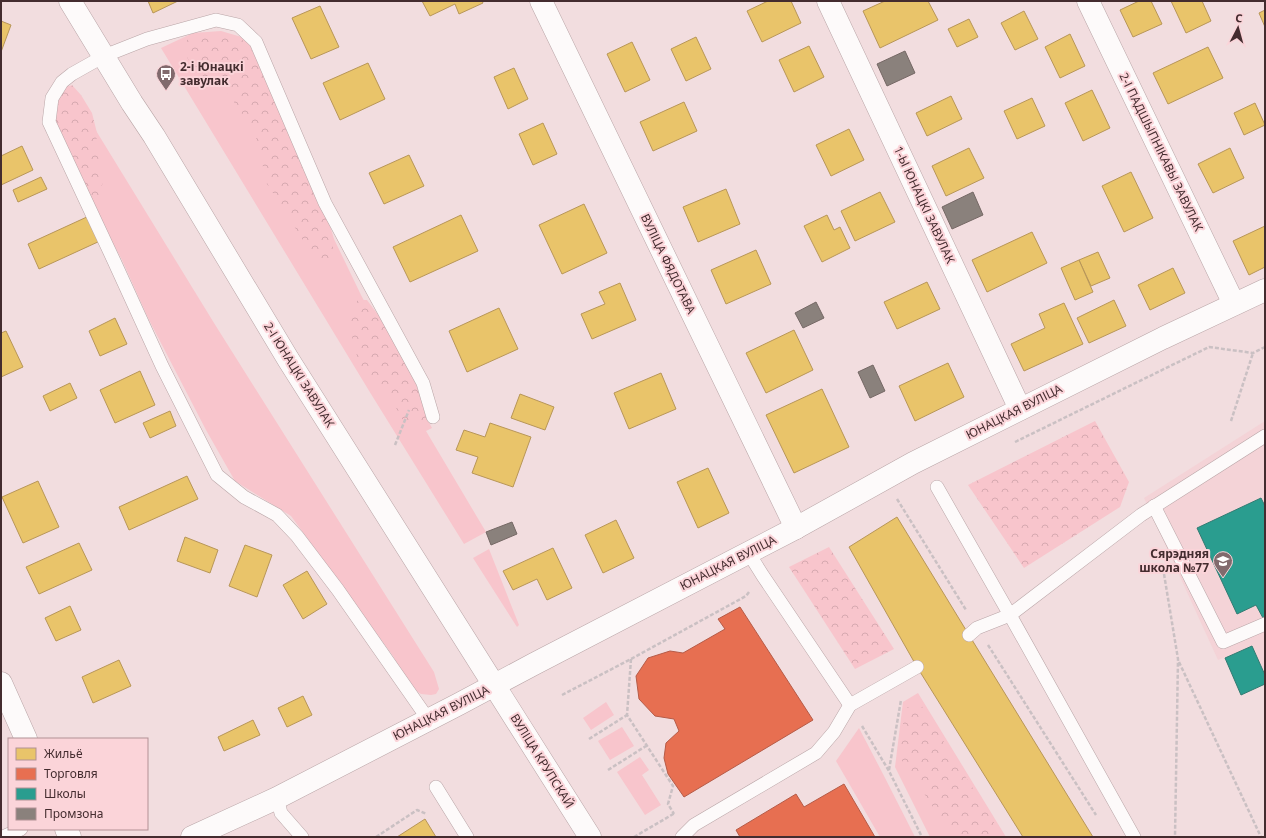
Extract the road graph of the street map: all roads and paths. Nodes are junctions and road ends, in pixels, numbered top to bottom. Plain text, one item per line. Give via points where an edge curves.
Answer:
1 (70, 1) edge
2 (541, 1) edge
3 (828, 1) edge
4 (1088, 1) edge
5 (104, 56) junction
6 (1265, 290) edge
7 (1234, 304) junction
8 (1265, 347) edge
9 (1253, 353) junction
10 (410, 407) dead end
11 (1020, 409) junction
12 (433, 418) dead end
13 (1232, 421) dead end
14 (1265, 436) edge
15 (1013, 442) dead end
16 (395, 445) dead end
17 (937, 487) dead end
18 (895, 497) dead end
19 (1154, 506) junction
20 (796, 528) junction
21 (748, 552) junction
22 (1163, 570) dead end
23 (763, 576) junction
24 (1010, 615) junction
25 (1265, 624) edge
26 (973, 632) junction
27 (631, 659) junction
28 (1178, 659) junction
29 (911, 670) joint
30 (1, 683) edge
31 (494, 685) junction
32 (562, 695) dead end
33 (850, 705) junction
34 (628, 715) junction
35 (428, 719) junction
36 (26, 738) edge
37 (589, 738) dead end
38 (646, 746) junction
39 (608, 770) dead end
40 (889, 770) junction
41 (436, 788) dead end
42 (277, 798) junction
43 (674, 814) dead end
44 (432, 815) dead end
45 (1097, 817) dead end
46 (19, 830) edge
47 (646, 830) dead end
48 (3, 837) edge
49 (192, 837) edge
50 (302, 837) edge
51 (376, 837) edge
52 (468, 837) edge
53 (590, 837) edge
54 (634, 837) edge
55 (682, 837) edge
56 (922, 837) edge
57 (1134, 837) edge
58 (1175, 837) edge
59 (1260, 837) edge

1 - 5 street, 2-І ЮНАЦКІ ЗАВУЛАК
2 - 20 street, ВУЛІЦА ФЯДОТАВА
3 - 11 street, 1-Ы ЮНАЦКІ ЗАВУЛАК
4 - 7 street, 2-І ПАДШЫПНІКАВЫ ЗАВУЛАК
5 - 12 lane via 147,39 216,20 238,25 256,42 325,203 423,383
5 - 31 street, 2-І ЮНАЦКІ ЗАВУЛАК via 288,359
5 - 35 lane via 62,82 52,98 49,122 162,366 217,475 244,497 277,514 297,536
6 - 7 street, ЮНАЦКАЯ ВУЛІЦА
7 - 11 street, ЮНАЦКАЯ ВУЛІЦА
8 - 9 path
9 - 13 path
9 - 15 path via 1209,347
10 - 16 path
11 - 20 street, ЮНАЦКАЯ ВУЛІЦА via 913,462
14 - 19 lane
17 - 24 lane
18 - 26 path
19 - 24 lane
19 - 25 lane via 1223,642
20 - 21 street, ЮНАЦКАЯ ВУЛІЦА
21 - 23 lane
21 - 31 street, ЮНАЦКАЯ ВУЛІЦА
22 - 28 path
23 - 27 path via 746,596
23 - 33 lane
24 - 26 lane
24 - 57 lane
26 - 45 path
27 - 32 path
27 - 34 path
28 - 58 path
28 - 59 path
29 - 33 lane
29 - 40 path
30 - 36 street
31 - 35 street, ЮНАЦКАЯ ВУЛІЦА
31 - 53 street, ВУЛІЦА КРУПСКАЙ
33 - 40 path
33 - 55 lane via 834,732 816,753 694,825
34 - 37 path
34 - 38 path
35 - 42 street, ЮНАЦКАЯ ВУЛІЦА
38 - 39 path
38 - 43 path via 673,786 668,804
40 - 56 path
41 - 52 lane
42 - 49 street, ЮНАЦКАЯ ВУЛІЦА
42 - 50 lane via 281,813
44 - 51 path via 417,810
46 - 48 lane
47 - 54 path

